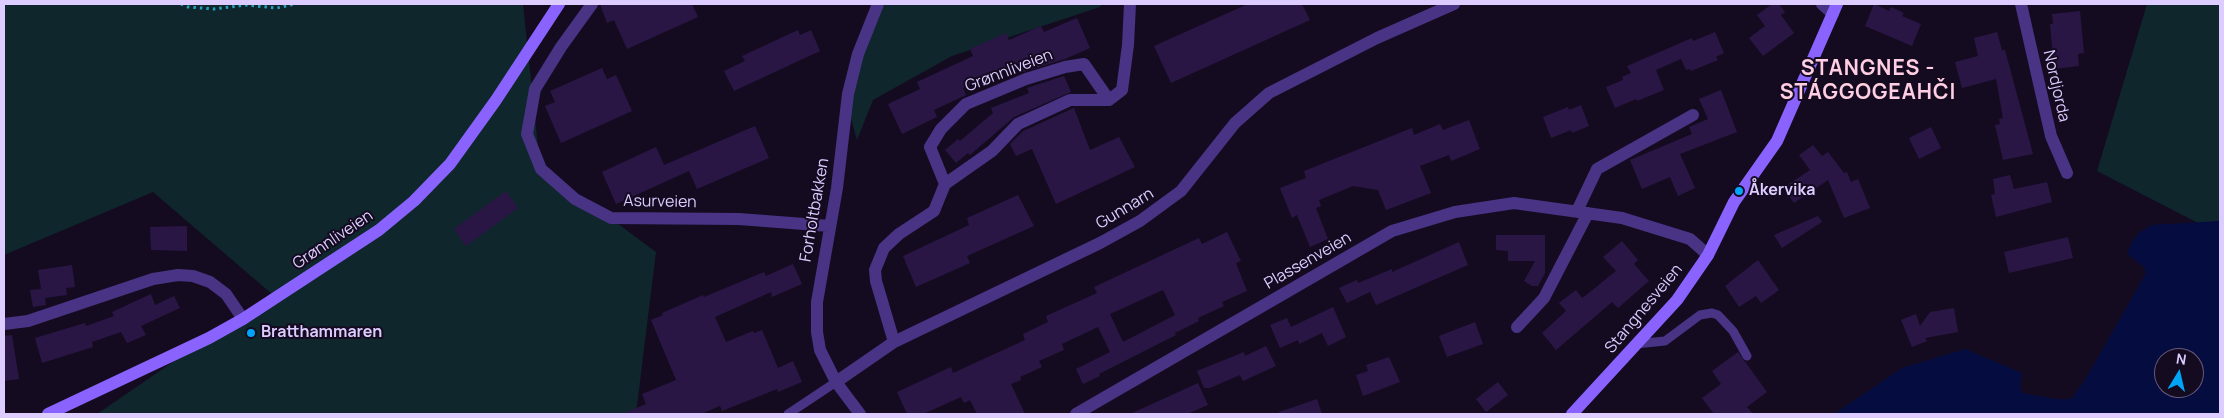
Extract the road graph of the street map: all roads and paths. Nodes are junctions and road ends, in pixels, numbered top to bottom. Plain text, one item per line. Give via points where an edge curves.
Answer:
1 (181, 4) edge
2 (295, 4) edge
3 (560, 4) edge
4 (592, 4) edge
5 (878, 4) edge
6 (1130, 4) edge
7 (1454, 4) edge
8 (1822, 4) edge
9 (2021, 4) edge
10 (1835, 9) edge
11 (1109, 100) junction
12 (1693, 115) dead end
13 (2067, 173) dead end
14 (945, 184) junction
15 (1582, 212) junction
16 (830, 226) junction
17 (1708, 255) junction
18 (243, 319) junction
19 (4, 324) edge
20 (1517, 327) dead end
21 (894, 342) junction
22 (1636, 344) junction
23 (1747, 356) dead end
24 (836, 382) junction
25 (48, 414) edge
26 (788, 414) edge
27 (860, 414) edge
28 (1076, 414) edge
29 (1572, 414) edge

1 - 2 path via 214,9 246,5 277,8
3 - 18 street, Grønnliveien via 470,138 434,182 379,230
4 - 16 street, Asurveien via 535,89 527,134 542,169 575,199 611,218 740,219
5 - 16 street, Forholtbakken via 851,78
6 - 11 street via 1122,90
7 - 21 street, Gunnarn via 1377,38 1269,93 1235,122 1181,191 1140,220
8 - 10 street
9 - 13 street, Nordjorda via 2051,136
10 - 17 street, Stangnesveien via 1777,141 1734,202
11 - 14 street via 1070,100 1018,124 992,151
11 - 14 street, Grønnliveien via 1084,64 1026,79 966,104 940,129 930,147
12 - 15 street via 1597,169
14 - 21 street via 934,211 899,234 878,259 876,281
15 - 17 street, Plassenveien via 1622,218 1690,239
15 - 20 street via 1544,298
15 - 28 street, Plassenveien via 1514,203 1455,212 1392,231
16 - 24 street, Forholtbakken via 817,302 816,332 820,350
17 - 22 street, Stangnesveien via 1677,300
18 - 19 street via 226,294 210,282 178,275 153,278 28,321
18 - 25 street, Grønnliveien via 170,358
21 - 24 street, Gunnarn
22 - 23 lane via 1665,341 1700,315 1712,313 1718,315 1733,332
22 - 29 street, Stangnesveien
24 - 26 lane, Gunnarn
24 - 27 street, Forholtbakken

